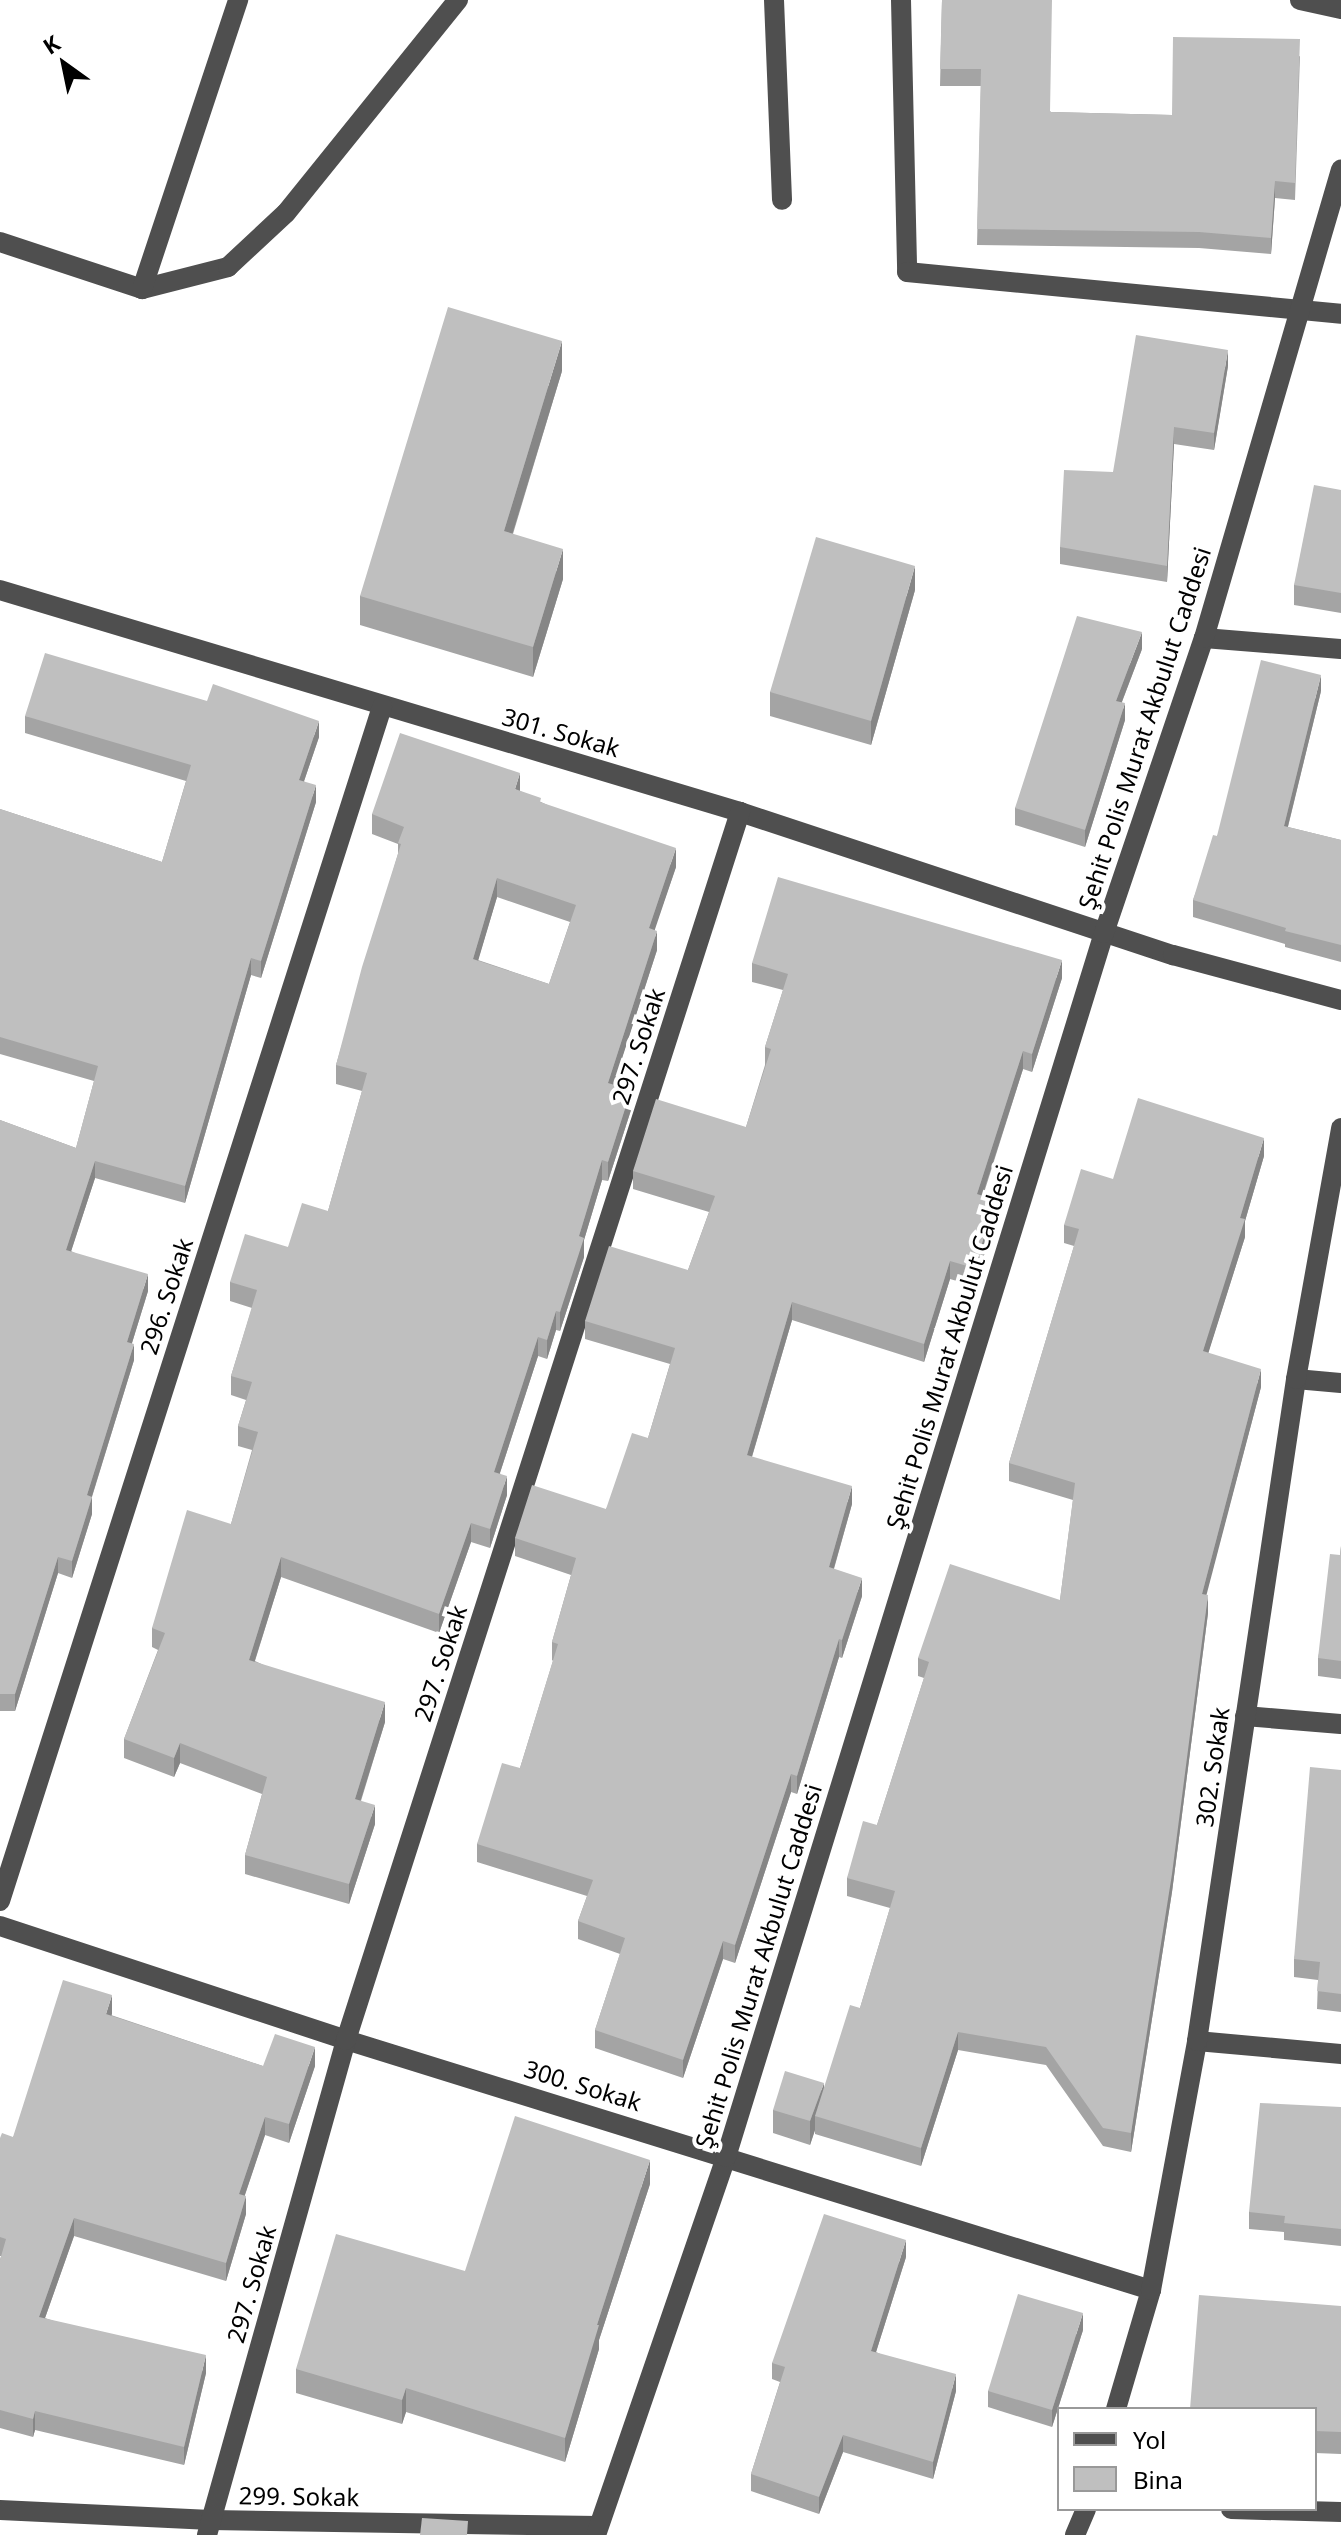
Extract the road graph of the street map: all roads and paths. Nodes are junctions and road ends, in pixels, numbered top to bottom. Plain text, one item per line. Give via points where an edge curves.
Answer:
1 (238, 0) edge
2 (458, 0) edge
3 (774, 0) edge
4 (901, 0) edge
5 (1300, 0) edge
6 (1341, 9) edge
7 (1341, 170) edge
8 (782, 200) dead end
9 (0, 242) edge
10 (142, 289) junction
11 (1300, 309) junction
12 (1341, 314) edge
13 (0, 590) edge
14 (1204, 638) junction
15 (1341, 649) edge
16 (382, 707) junction
17 (740, 812) junction
18 (1104, 933) junction
19 (1341, 1000) edge
20 (1341, 1128) edge
21 (1296, 1379) junction
22 (1341, 1383) edge
23 (1245, 1716) junction
24 (1341, 1724) edge
25 (0, 1901) edge
26 (0, 1926) edge
27 (346, 2040) junction
28 (1197, 2041) junction
29 (1341, 2054) edge
30 (726, 2157) junction
31 (1151, 2290) junction
32 (1117, 2407) edge
33 (0, 2510) edge
34 (1085, 2511) edge
35 (1304, 2511) edge
36 (1341, 2512) edge
37 (209, 2528) edge
38 (597, 2530) edge
39 (1075, 2535) edge

1 - 10 street
2 - 10 street via 286,213 228,267
3 - 8 street
4 - 11 street via 907,272
5 - 6 street
7 - 11 street, Şehit Polis Murat Akbulut Caddesi
9 - 10 street
11 - 12 street
11 - 14 street, Şehit Polis Murat Akbulut Caddesi
13 - 16 street, 301. Sokak
14 - 15 street
14 - 18 street, Şehit Polis Murat Akbulut Caddesi
16 - 17 street, 301. Sokak
16 - 25 street, 296. Sokak
17 - 18 street, 301. Sokak
17 - 27 street, 297. Sokak
18 - 19 street, 301. Sokak
18 - 30 street, Şehit Polis Murat Akbulut Caddesi
20 - 21 street, 302. Sokak
21 - 22 street
21 - 23 street, 302. Sokak
23 - 24 street
23 - 28 street, 302. Sokak
26 - 27 street, 300. Sokak
27 - 30 street, 300. Sokak
27 - 37 street, 297. Sokak
28 - 29 street
28 - 31 street, 302. Sokak
30 - 31 street, 300. Sokak
30 - 38 street, Şehit Polis Murat Akbulut Caddesi
31 - 32 street, 302. Sokak
33 - 37 street, 299. Sokak
34 - 39 street
35 - 36 street
37 - 38 street, 299. Sokak

